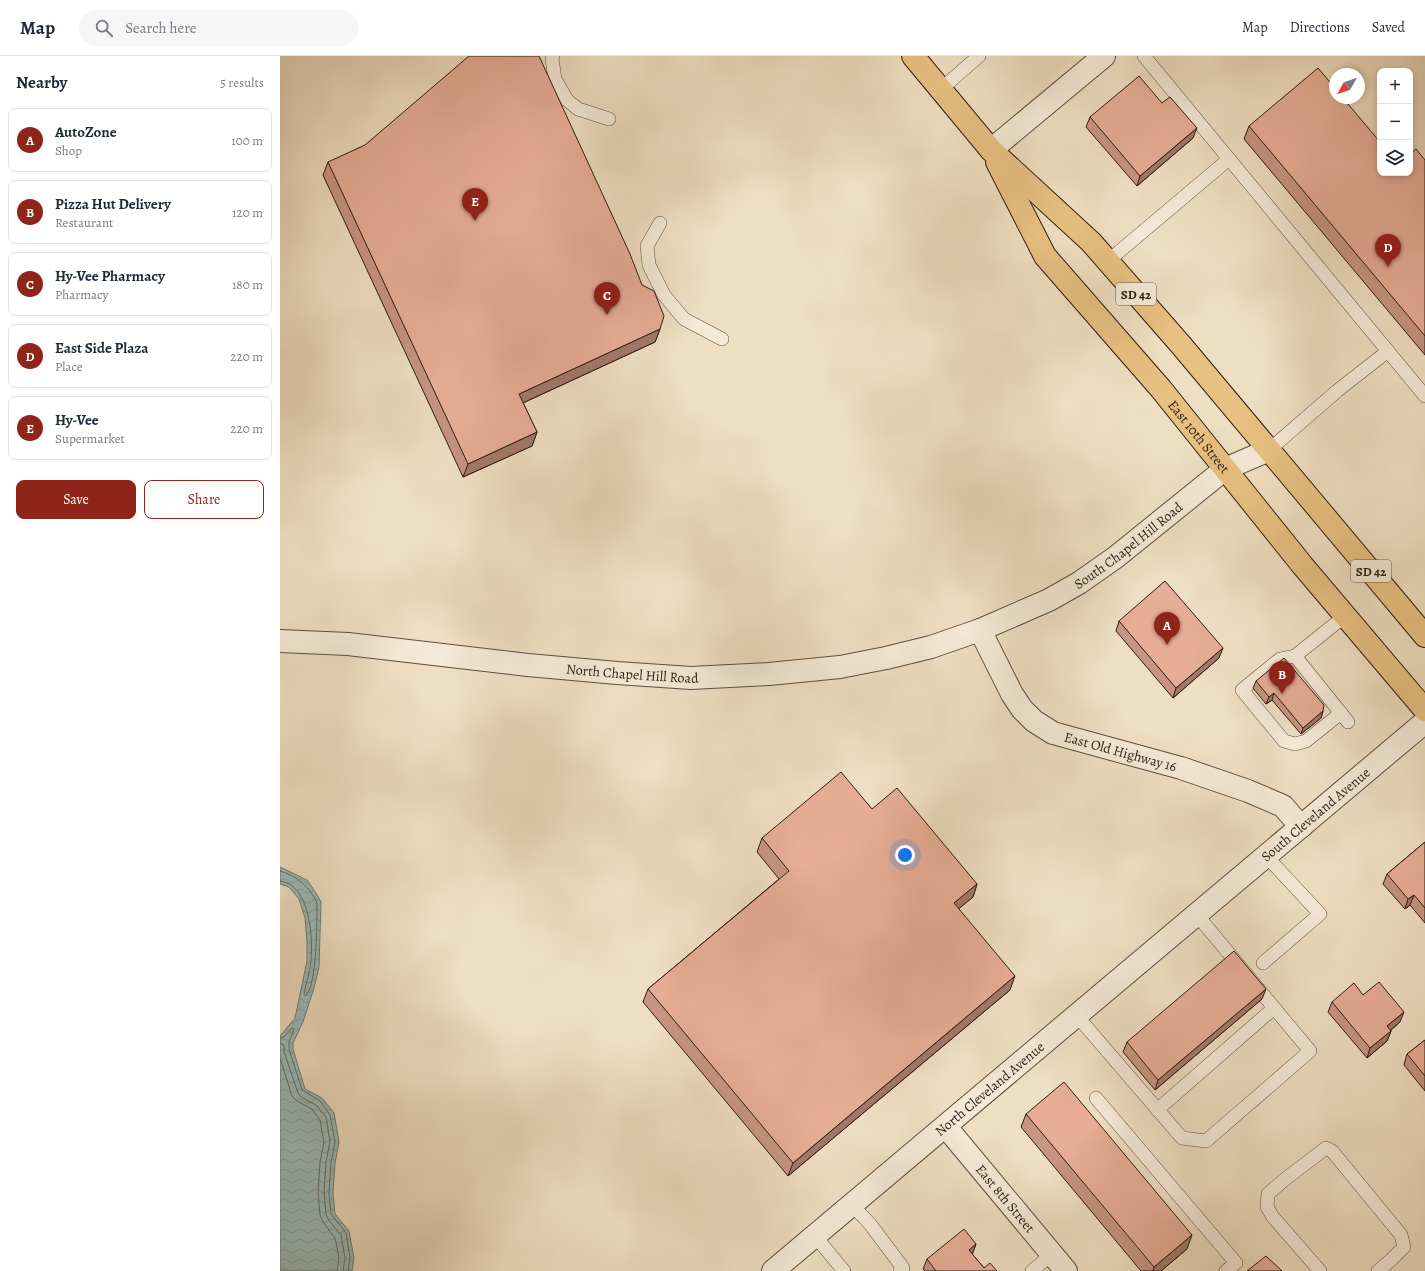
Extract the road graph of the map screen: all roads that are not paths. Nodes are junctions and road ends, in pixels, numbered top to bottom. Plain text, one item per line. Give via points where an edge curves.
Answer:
1 (553, 56) edge
2 (913, 56) edge
3 (979, 56) edge
4 (1104, 56) edge
5 (1144, 56) edge
6 (941, 89) junction
7 (609, 119) dead end
8 (991, 150) junction
9 (1229, 159) junction
10 (660, 223) dead end
11 (1108, 261) junction
12 (722, 339) dead end
13 (1388, 351) junction
14 (1425, 396) edge
15 (1269, 450) junction
16 (1225, 469) junction
17 (1345, 616) junction
18 (980, 630) junction
19 (1425, 636) edge
20 (280, 641) edge
21 (1295, 656) junction
22 (1425, 710) edge
23 (1425, 722) edge
24 (1301, 827) junction
25 (1266, 856) junction
26 (1202, 911) junction
27 (1263, 963) dead end
28 (1274, 1008) junction
29 (1077, 1016) junction
30 (1096, 1098) dead end
31 (1157, 1110) junction
32 (946, 1127) junction
33 (852, 1205) junction
34 (815, 1236) junction
35 (1052, 1254) junction
36 (773, 1271) edge
37 (844, 1271) edge
38 (900, 1271) edge
39 (1032, 1271) edge
40 (1066, 1271) edge
41 (1226, 1271) edge
42 (1320, 1271) edge
43 (1378, 1271) edge

1 - 7 lane via 555,79 567,100 578,109
2 - 6 main road, East 10th Street / SD 42
3 - 6 lane
4 - 8 street
5 - 9 lane
6 - 8 main road, East 10th Street / SD 42
8 - 11 main road, East 10th Street / SD 42 via 1091,242
8 - 16 main road, East 10th Street / SD 42 via 1045,256 1161,389
9 - 11 lane
9 - 13 lane
10 - 12 lane via 647,246 649,265 664,296 684,319
11 - 15 main road, East 10th Street / SD 42
13 - 14 lane
13 - 15 lane
15 - 16 street, South Chapel Hill Road
15 - 19 main road, East 10th Street / SD 42
16 - 17 main road, East 10th Street / SD 42
16 - 18 street, South Chapel Hill Road via 1093,574 1049,600
17 - 21 lane
17 - 22 main road, East 10th Street / SD 42
18 - 20 street, North Chapel Hill Road via 931,647 840,667 691,678 617,673 348,644
18 - 24 street, East Old Highway 16 via 1022,709 1034,721 1053,733 1181,768 1248,791 1283,806
21 - 21 lane via 1345,717 1306,741 1295,744 1284,741 1242,690 1280,659
23 - 24 street, South Cleveland Avenue
24 - 25 street, South Cleveland Avenue
25 - 26 street, South Cleveland Avenue
25 - 27 lane via 1320,914
26 - 28 lane
26 - 29 street, North Cleveland Avenue
28 - 31 lane
28 - 31 lane via 1310,1052 1206,1141 1182,1138
29 - 31 lane
29 - 32 street, North Cleveland Avenue
30 - 41 lane via 1236,1263
32 - 33 street, North Cleveland Avenue
32 - 35 street, East 8th Street
33 - 34 street, North Cleveland Avenue
33 - 38 lane via 870,1224 903,1268
34 - 36 street, North Cleveland Avenue
34 - 37 lane
35 - 39 lane
35 - 40 street, East 8th Street
42 - 43 lane via 1266,1207 1268,1194 1326,1148 1332,1151 1401,1235 1404,1247

